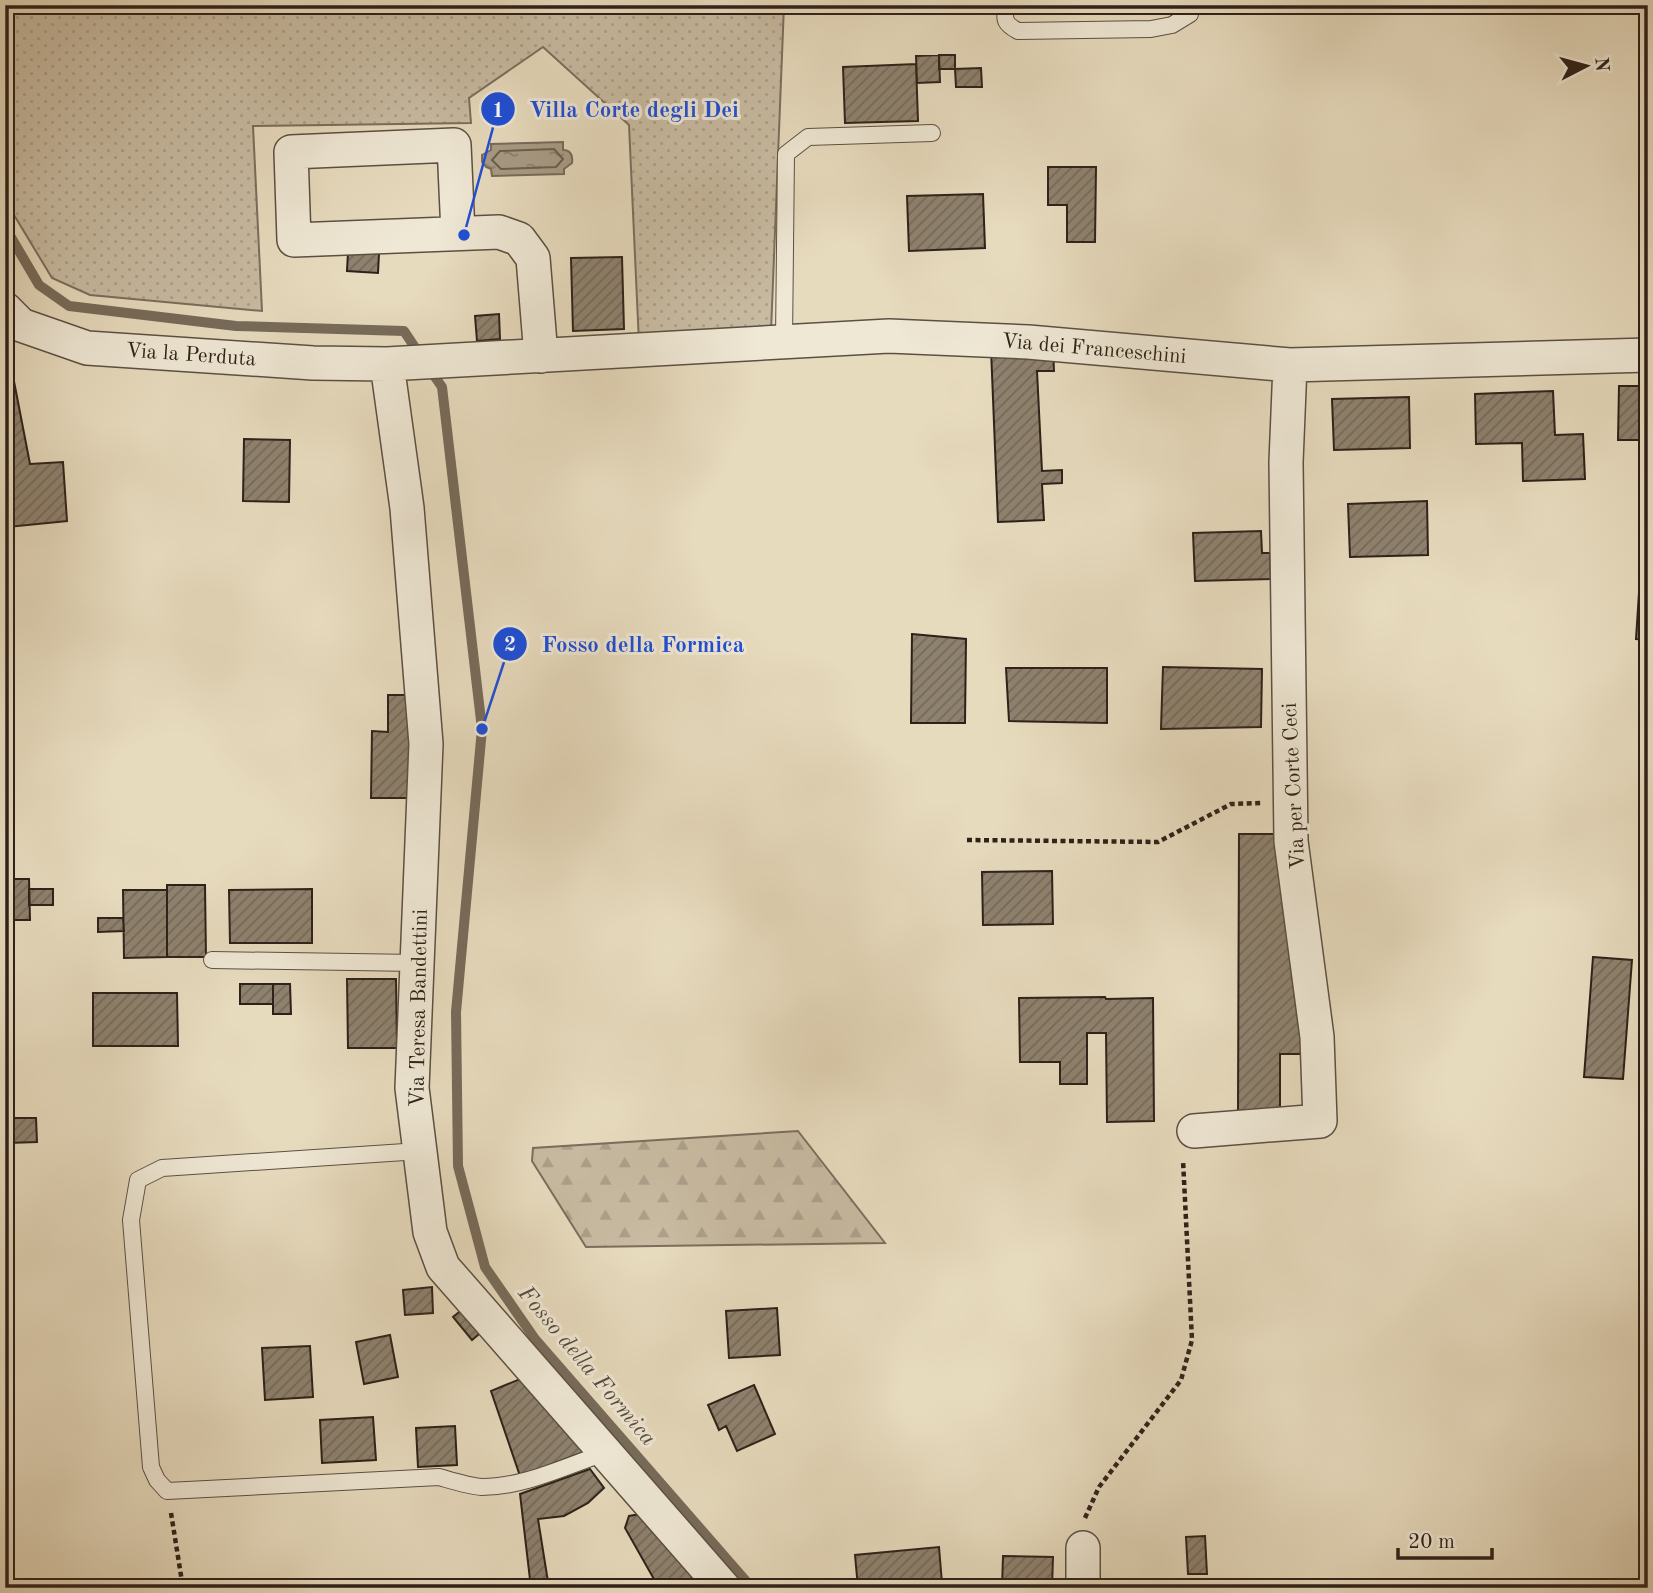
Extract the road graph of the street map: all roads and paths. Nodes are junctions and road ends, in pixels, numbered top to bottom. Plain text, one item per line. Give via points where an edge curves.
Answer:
1 (1007, 5) edge
2 (1190, 5) edge
3 (932, 134) dead end
4 (458, 233) junction
5 (5, 309) edge
6 (784, 341) junction
7 (1648, 355) edge
8 (541, 356) junction
9 (387, 364) junction
10 (1290, 365) junction
11 (1290, 802) junction
12 (967, 840) dead end
13 (212, 960) dead end
14 (418, 963) junction
15 (1194, 1131) joint
16 (420, 1151) junction
17 (605, 1453) junction
18 (167, 1491) junction
19 (1083, 1548) joint
20 (183, 1588) edge
21 (724, 1588) edge
22 (1083, 1588) edge

1 - 2 lane via 1003,18 1018,31 1151,29 1172,25 1190,14
3 - 6 lane via 808,137 786,154
4 - 4 street via 454,145 290,152 294,240
4 - 8 street via 499,232 519,239 533,258
5 - 9 street, Via la Perduta via 21,325 87,348
6 - 8 street, Via dei Franceschini
6 - 10 street, Via dei Franceschini via 889,336 1028,342
7 - 10 street, Via dei Franceschini
8 - 9 street, Via dei Franceschini
9 - 14 street, Via Teresa Bandettini via 407,508 426,744
10 - 11 street, Via per Corte Ceci via 1286,476
11 - 12 path via 1231,804 1158,842
11 - 15 street, Via per Corte Ceci via 1317,1037 1320,1121
13 - 14 lane
14 - 16 street, Via Teresa Bandettini via 412,1088
15 - 19 path via 1182,1149 1192,1340 1181,1380 1099,1487 1084,1520
16 - 17 street, Via Teresa Bandettini via 430,1231 443,1267
16 - 18 lane via 162,1168 138,1180 131,1220 151,1467
17 - 18 lane via 497,1486 478,1487 439,1477
17 - 21 street, Via Teresa Bandettini
18 - 20 path
19 - 22 street

